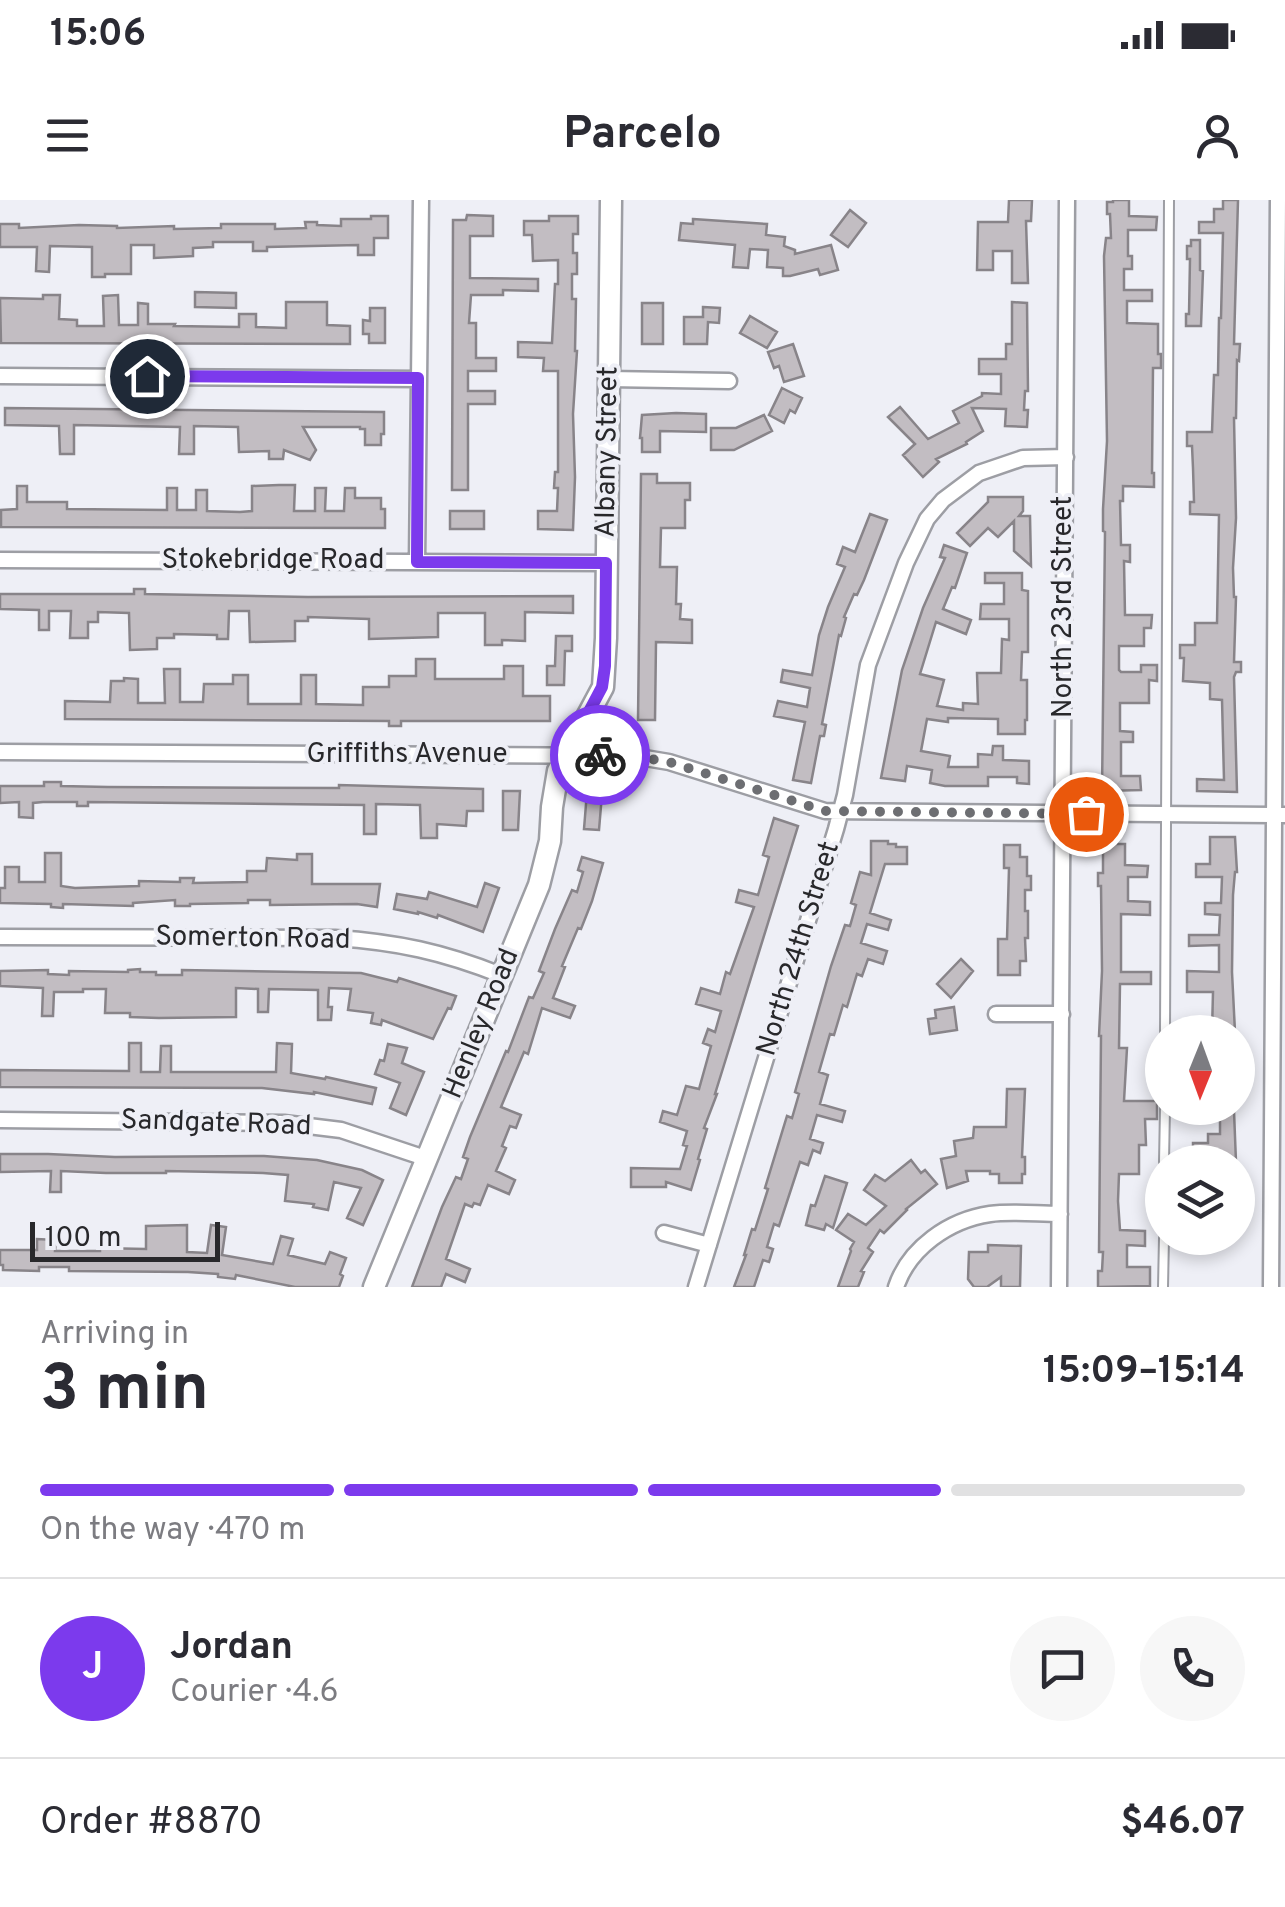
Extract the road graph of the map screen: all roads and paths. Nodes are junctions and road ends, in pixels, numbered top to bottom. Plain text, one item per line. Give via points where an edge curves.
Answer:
1 (422, 200) edge
2 (611, 200) edge
3 (1067, 200) edge
4 (1169, 200) edge
5 (1278, 200) edge
6 (0, 376) edge
7 (418, 378) junction
8 (609, 379) junction
9 (730, 381) dead end
10 (1066, 457) junction
11 (0, 560) edge
12 (417, 562) junction
13 (606, 563) junction
14 (0, 752) edge
15 (566, 755) junction
16 (840, 812) junction
17 (1063, 814) junction
18 (1167, 814) junction
19 (1280, 815) edge
20 (0, 937) edge
21 (501, 975) junction
22 (996, 1014) dead end
23 (1062, 1014) junction
24 (1166, 1015) edge
25 (0, 1120) edge
26 (428, 1158) junction
27 (1060, 1214) junction
28 (664, 1233) dead end
29 (709, 1245) junction
30 (1164, 1255) edge
31 (374, 1287) edge
32 (696, 1287) edge
33 (896, 1287) edge
34 (1060, 1287) edge
35 (1164, 1287) edge
36 (1271, 1287) edge

1 - 7 street
2 - 8 street, Albany Street
3 - 10 street, North 23rd Street
4 - 18 lane
5 - 19 street
6 - 7 street
7 - 12 street
8 - 9 street
8 - 13 street, Albany Street
10 - 16 street, North 24th Street via 1023,458 979,473 928,518 868,665
10 - 17 street, North 23rd Street
11 - 12 street, Stokebridge Road
12 - 13 street, Stokebridge Road
13 - 15 street, Albany Street via 602,687
14 - 15 street, Griffiths Avenue
15 - 16 street, Griffiths Avenue via 651,758
15 - 21 street, Henley Road via 546,861
16 - 17 street, Griffiths Avenue
16 - 29 street, North 24th Street
17 - 18 street, Griffiths Avenue
17 - 23 street, North 23rd Street
18 - 19 street, Griffiths Avenue
18 - 24 lane
19 - 36 street
20 - 21 street, Somerton Road via 367,940 453,957
21 - 26 street, Henley Road
22 - 23 street
23 - 27 street, North 23rd Street
25 - 26 street, Sandgate Road via 284,1123 341,1130
26 - 31 street, Henley Road
27 - 33 street via 962,1221 929,1240
27 - 34 street, North 23rd Street
28 - 29 street
29 - 32 street, North 24th Street
30 - 35 lane

